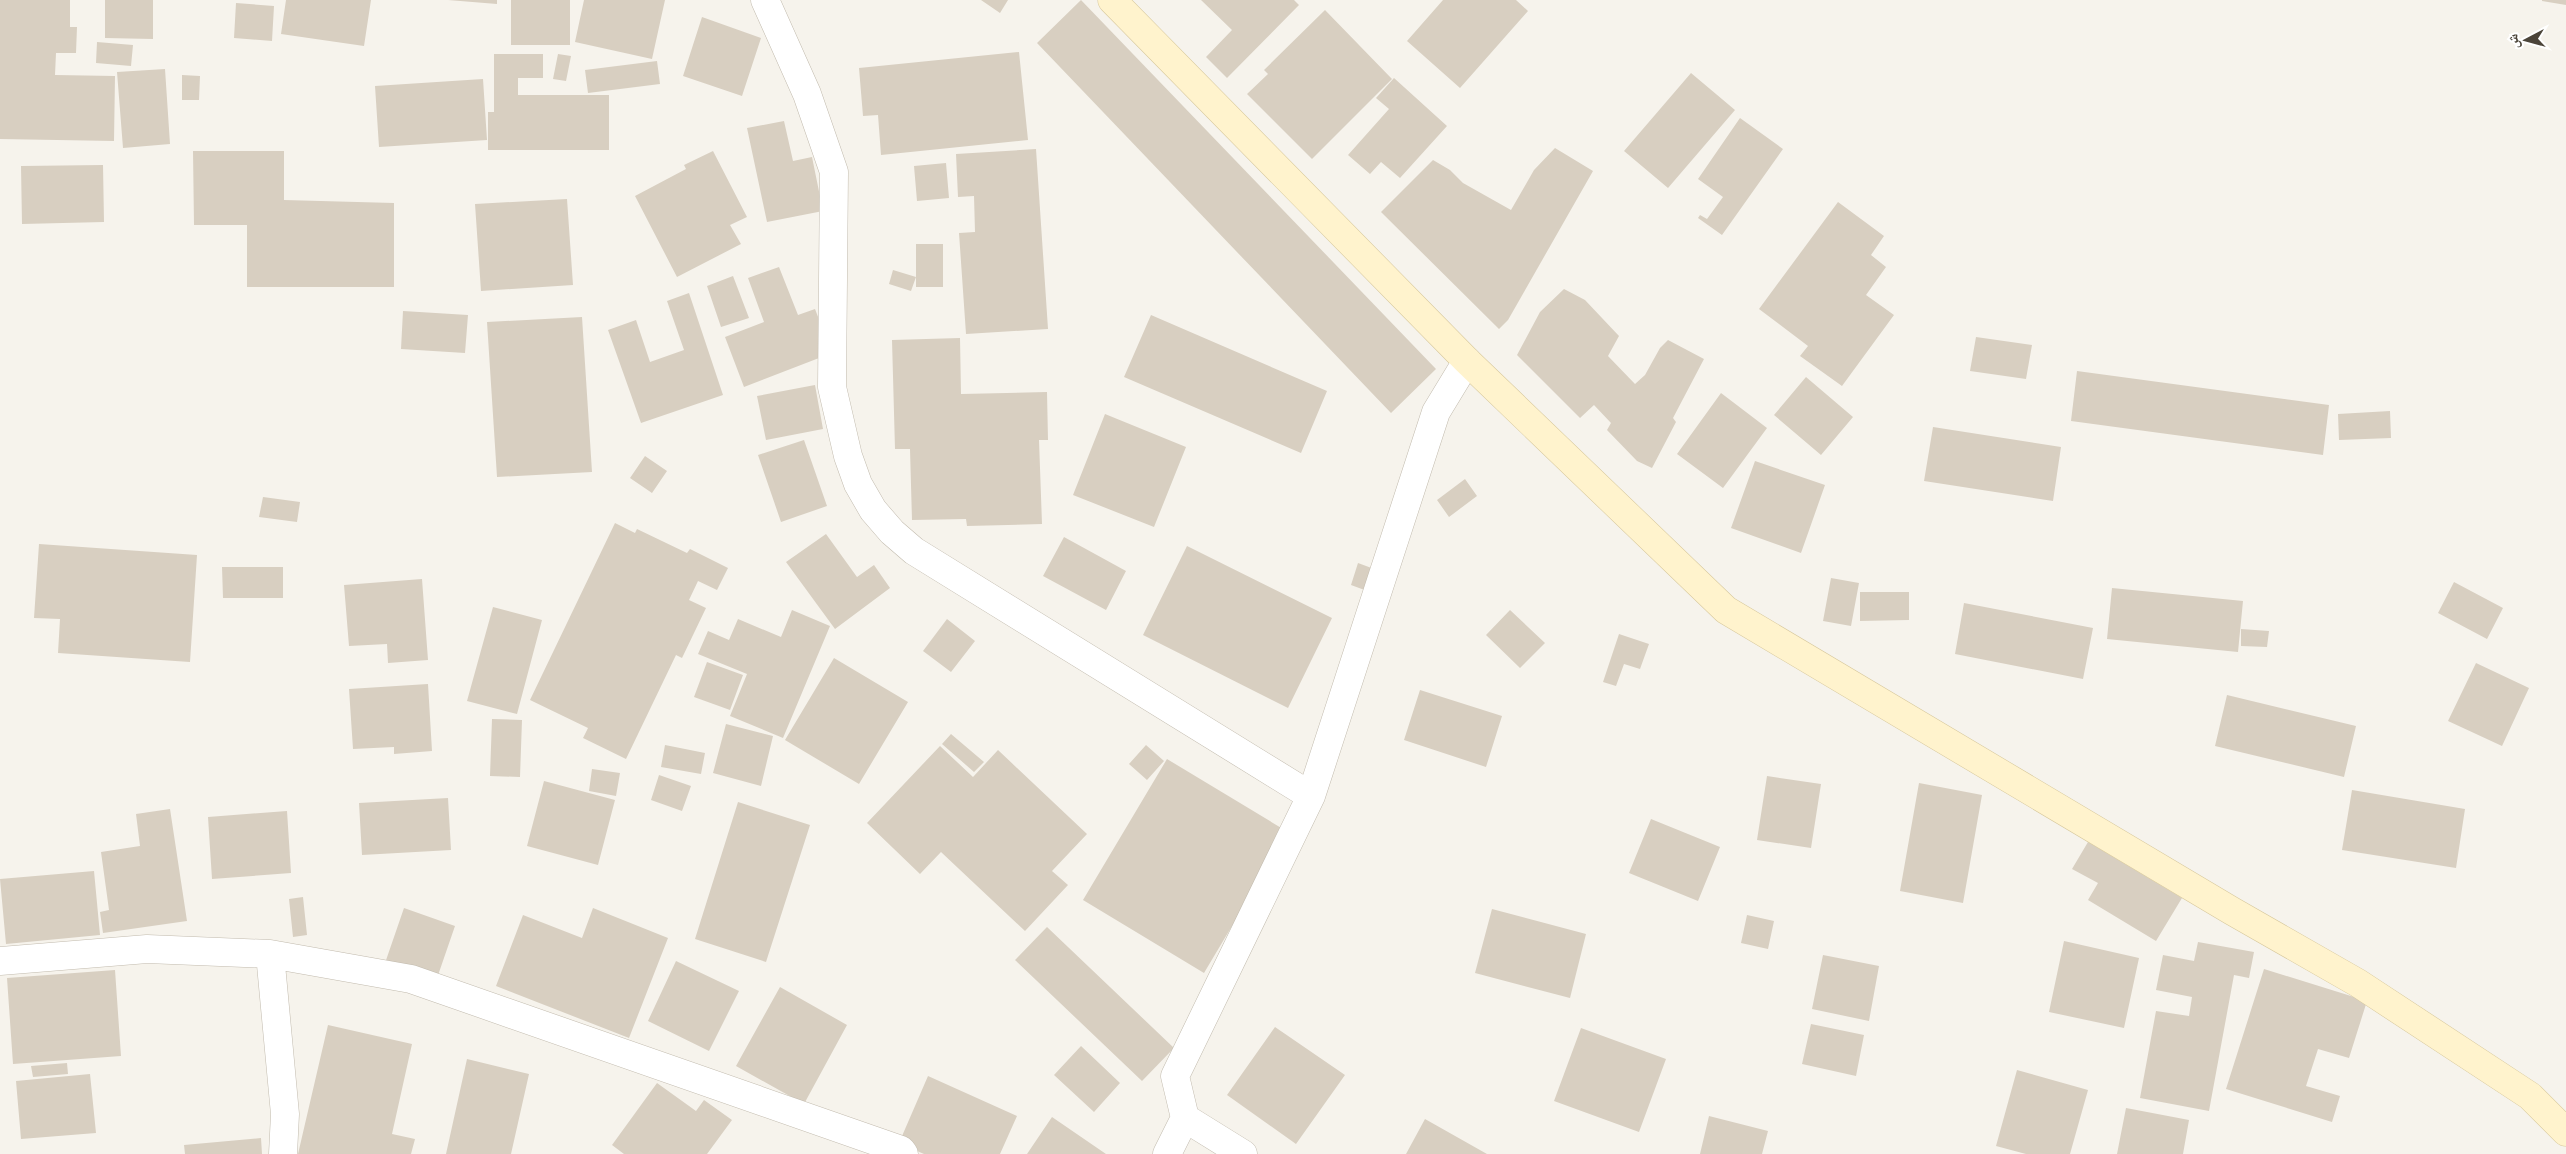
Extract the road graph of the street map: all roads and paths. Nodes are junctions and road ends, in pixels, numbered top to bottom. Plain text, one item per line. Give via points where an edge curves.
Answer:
1 (765, 0) edge
2 (1112, 0) edge
3 (1468, 361) junction
4 (1311, 796) junction
5 (270, 954) junction
6 (0, 961) edge
7 (1185, 1118) junction
8 (2566, 1132) edge
9 (283, 1154) edge
10 (904, 1154) edge
11 (1167, 1154) edge
12 (1243, 1154) edge

1 - 4 street via 807,94 834,172 832,387 848,456 872,510 914,551
2 - 3 main road
3 - 4 street via 1436,412
3 - 8 main road via 1726,610 2358,983 2530,1096
4 - 7 street via 1175,1076
5 - 6 street via 147,949
5 - 9 street via 285,1114
5 - 10 street via 411,979 901,1150
7 - 11 street
7 - 12 street

